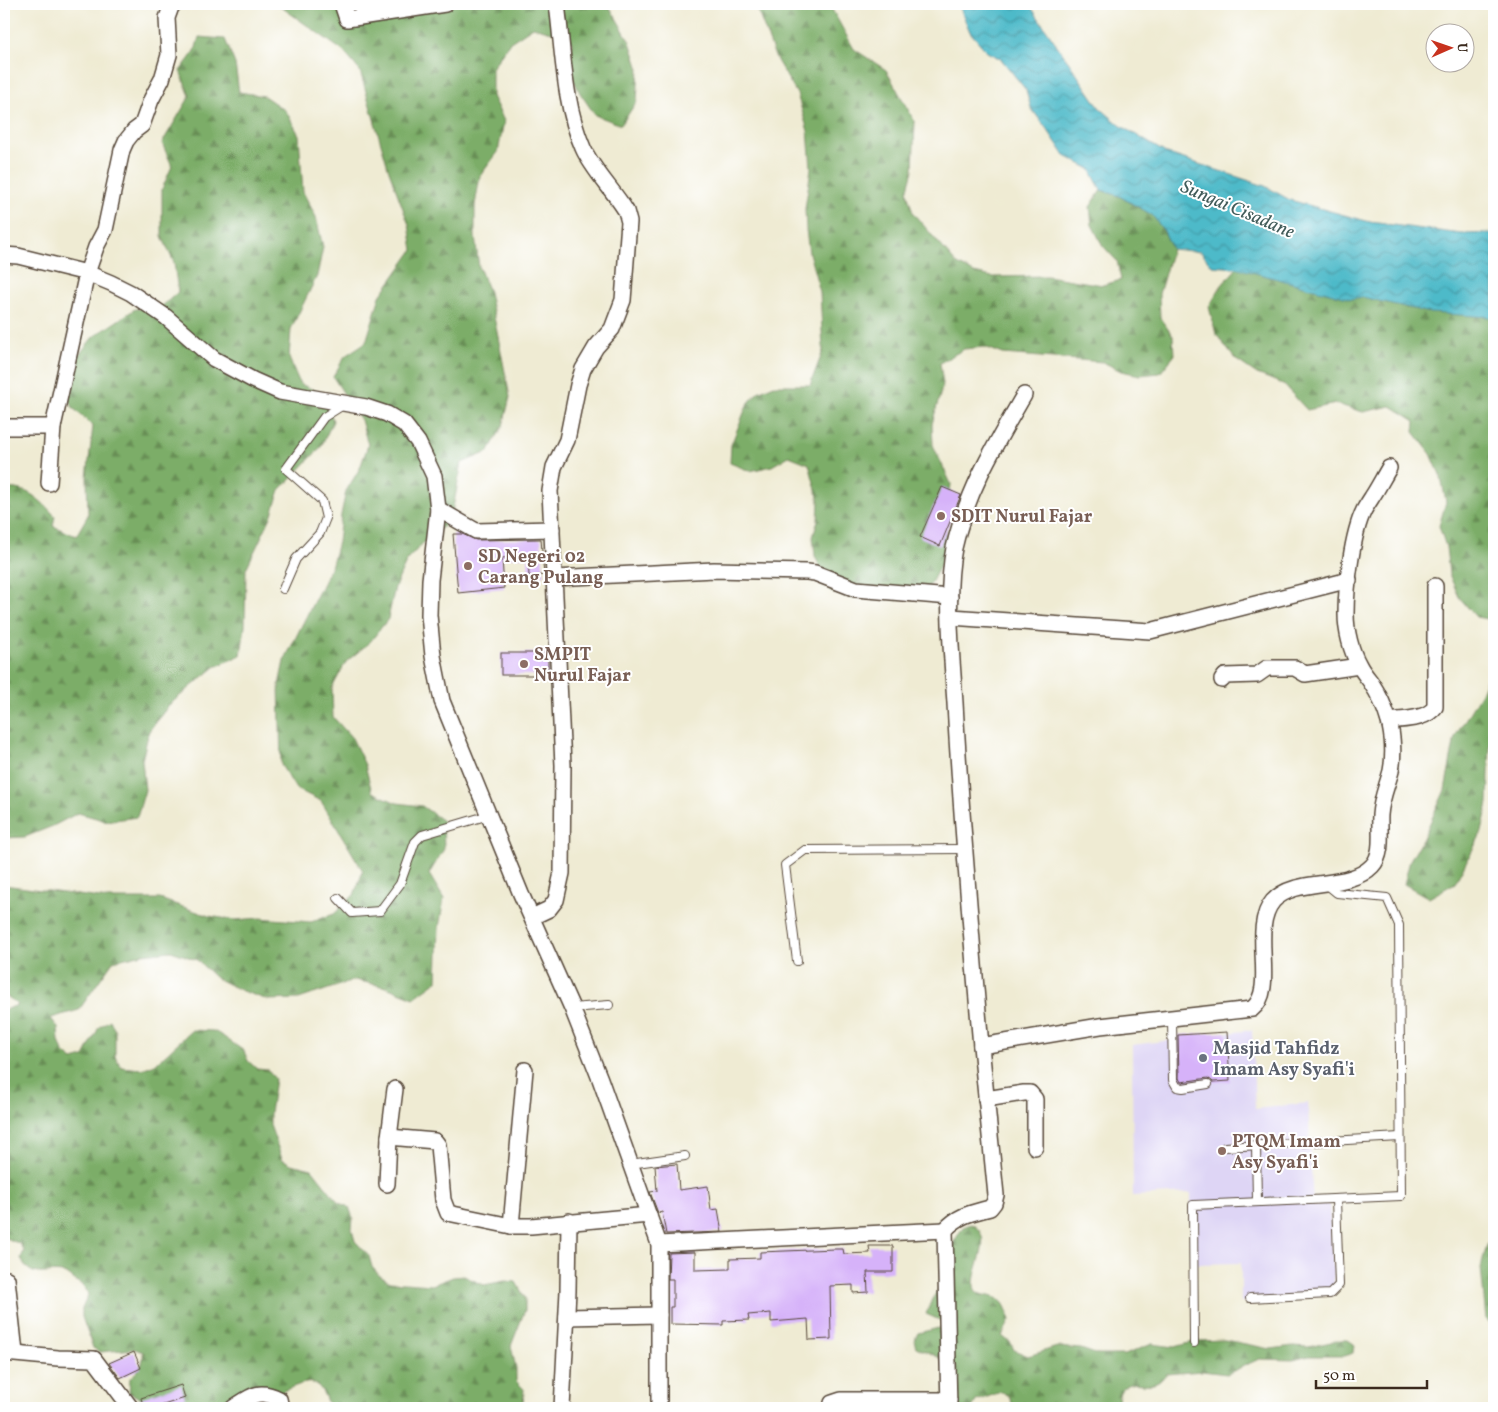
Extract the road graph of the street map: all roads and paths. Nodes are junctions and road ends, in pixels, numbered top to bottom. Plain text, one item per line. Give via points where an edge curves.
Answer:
1 (174, 4) edge
2 (342, 4) edge
3 (445, 4) edge
4 (557, 4) edge
5 (4, 255) edge
6 (87, 273) junction
7 (1024, 395) dead end
8 (344, 404) junction
9 (4, 426) edge
10 (53, 427) junction
11 (1389, 468) dead end
12 (49, 483) dead end
13 (438, 509) junction
14 (552, 529) junction
15 (554, 578) junction
16 (1349, 580) junction
17 (1435, 586) dead end
18 (283, 589) dead end
19 (950, 597) junction
20 (951, 617) junction
21 (1359, 666) junction
22 (1222, 680) dead end
23 (1389, 721) junction
24 (489, 815) junction
25 (964, 849) junction
26 (1325, 883) junction
27 (338, 898) dead end
28 (532, 917) junction
29 (797, 961) dead end
30 (609, 1005) dead end
31 (572, 1008) junction
32 (1172, 1018) junction
33 (981, 1046) junction
34 (524, 1070) dead end
35 (1208, 1084) dead end
36 (395, 1089) dead end
37 (986, 1099) junction
38 (389, 1137) junction
39 (1400, 1137) junction
40 (1256, 1145) junction
41 (1035, 1147) dead end
42 (1225, 1147) dead end
43 (686, 1156) dead end
44 (630, 1164) junction
45 (387, 1184) dead end
46 (1336, 1199) junction
47 (1257, 1202) junction
48 (649, 1214) junction
49 (569, 1222) junction
50 (511, 1226) junction
51 (945, 1230) junction
52 (659, 1244) junction
53 (6, 1279) dead end
54 (1250, 1298) dead end
55 (659, 1315) junction
56 (567, 1317) junction
57 (1194, 1343) dead end
58 (10, 1353) edge
59 (949, 1404) edge
60 (130, 1408) edge
61 (232, 1408) edge
62 (281, 1408) edge
63 (562, 1408) edge
64 (659, 1408) edge
65 (832, 1408) edge

1 - 6 street via 167,18 169,56 162,79 142,125 122,150 105,230
2 - 3 street via 347,19
4 - 14 street via 565,72 577,132 584,150 626,211 629,222 623,300 612,329 588,358 581,377 567,440 554,467 550,491
5 - 6 street
6 - 8 street via 131,293 166,316 214,360 253,380 280,392
6 - 10 street
7 - 19 street via 966,503 954,551
8 - 13 street via 366,407 404,424 418,442 434,476
8 - 18 lane via 324,417 286,469 322,501 326,518 320,533 296,560
9 - 10 street
10 - 12 street
11 - 16 street via 1360,519
13 - 14 street via 476,531
13 - 24 street via 430,580 433,656 442,700
14 - 15 street
15 - 19 street via 714,570 807,572 856,589
15 - 28 street via 563,766 562,873 556,900 549,909
16 - 20 street via 1150,631
16 - 21 street via 1348,634
17 - 23 street via 1435,707 1424,715
19 - 20 street
20 - 25 street
21 - 22 street via 1305,674 1295,668 1267,668 1257,675 1226,676
21 - 23 street via 1378,694
23 - 26 street via 1392,762 1381,801 1375,861 1358,875
24 - 27 lane via 422,835 415,842 400,884 380,911 352,913
24 - 28 street
25 - 29 lane via 804,850 785,865
25 - 33 street
26 - 32 street via 1287,892 1268,910 1263,931 1263,991 1257,1005 1244,1011
26 - 39 lane via 1337,893 1387,898 1399,925
28 - 31 street
30 - 31 lane
31 - 44 street
32 - 33 street via 1100,1026
32 - 35 lane via 1173,1080 1177,1087 1183,1088
33 - 37 street
34 - 50 street
36 - 38 street
37 - 41 street via 1030,1093 1035,1099
37 - 51 street via 996,1195 994,1203 990,1208 968,1213
38 - 45 street
38 - 50 street via 435,1141 443,1200 448,1213
39 - 40 lane
39 - 46 lane via 1401,1196
40 - 42 lane
40 - 47 lane
43 - 44 lane
44 - 48 street
46 - 47 lane
46 - 54 lane via 1339,1285 1330,1294
47 - 57 lane via 1193,1205
48 - 49 street
48 - 52 street
49 - 50 street
49 - 56 street
51 - 52 street
51 - 59 street
52 - 55 street
53 - 58 street
55 - 56 street
55 - 64 street
56 - 63 street
58 - 60 street via 94,1359
59 - 65 street via 841,1400 832,1403
61 - 62 street via 253,1394 261,1393 279,1399

